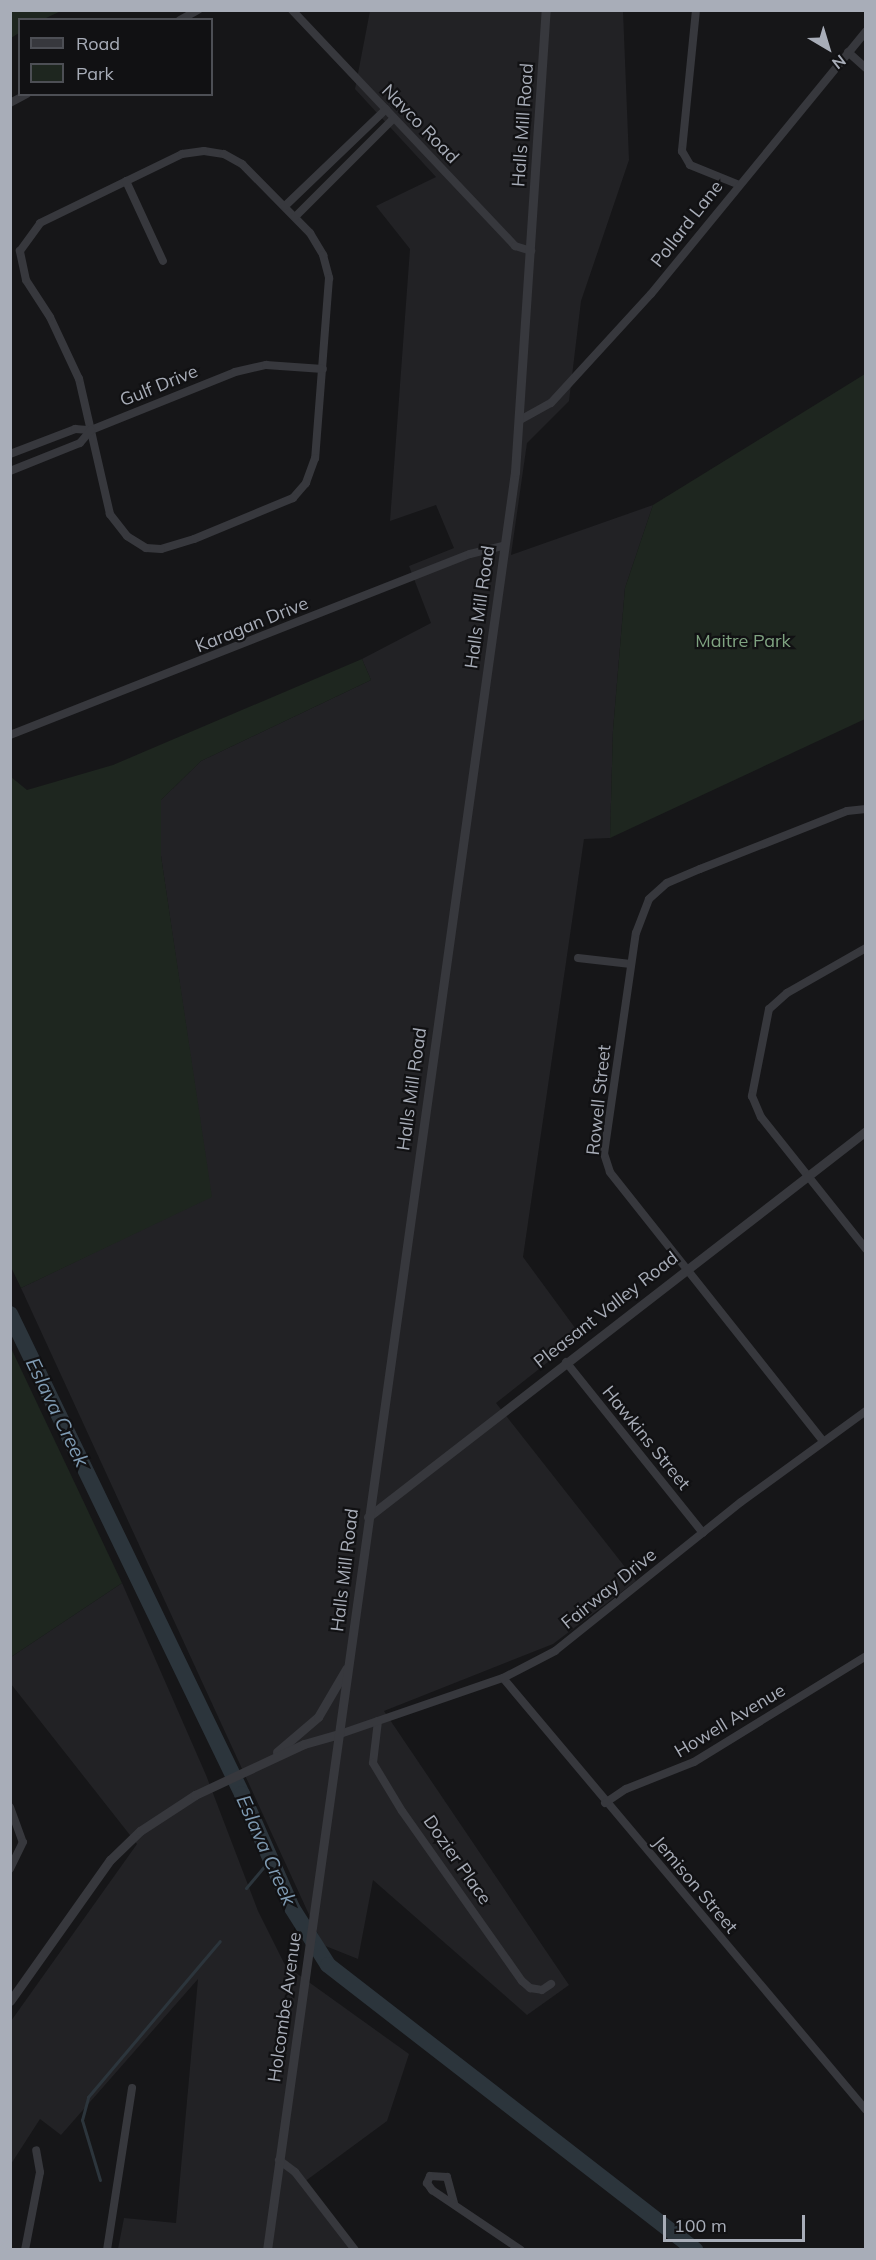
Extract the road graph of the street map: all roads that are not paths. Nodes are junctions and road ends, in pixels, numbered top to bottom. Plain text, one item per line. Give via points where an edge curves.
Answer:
1 (198, 10) edge
2 (292, 10) edge
3 (546, 10) edge
4 (696, 10) edge
5 (184, 18) edge
6 (866, 32) edge
7 (848, 52) junction
8 (866, 68) edge
9 (386, 109) junction
10 (394, 118) junction
11 (126, 181) junction
12 (737, 184) junction
13 (285, 206) junction
14 (295, 217) junction
15 (531, 250) junction
16 (163, 261) dead end
17 (323, 369) junction
18 (520, 420) junction
19 (91, 430) junction
20 (25, 448) junction
21 (10, 454) edge
22 (31, 463) junction
23 (10, 471) edge
24 (506, 545) junction
25 (10, 735) edge
26 (866, 809) edge
27 (866, 948) edge
28 (578, 958) dead end
29 (631, 964) junction
30 (866, 1131) edge
31 (807, 1176) junction
32 (866, 1249) edge
33 (686, 1269) junction
34 (566, 1362) junction
35 (866, 1411) edge
36 (823, 1441) junction
37 (368, 1517) junction
38 (703, 1533) junction
39 (866, 1656) edge
40 (349, 1661) junction
41 (502, 1678) junction
42 (378, 1721) junction
43 (340, 1734) junction
44 (262, 1764) junction
45 (605, 1803) junction
46 (10, 1807) edge
47 (10, 1869) edge
48 (551, 1984) dead end
49 (10, 2001) edge
50 (132, 2088) dead end
51 (866, 2110) edge
52 (36, 2150) dead end
53 (279, 2160) junction
54 (454, 2203) dead end
55 (25, 2250) edge
56 (107, 2250) edge
57 (267, 2250) edge
58 (355, 2250) edge
59 (521, 2250) edge

1 - 5 street
2 - 9 street, Navco Road
3 - 15 street, Halls Mill Road
4 - 12 street via 682,151 690,165
6 - 7 street, Pollard Lane
7 - 8 street
7 - 12 street, Pollard Lane
9 - 10 street, Navco Road
9 - 13 street
10 - 14 street
10 - 15 street, Navco Road via 515,246
11 - 13 street via 182,154 224,154 242,164
11 - 16 street
11 - 19 street via 31,232 19,262 79,379
12 - 18 street, Pollard Lane via 651,294 578,377 536,416
13 - 14 street
14 - 17 street via 317,243 327,268
15 - 18 street, Halls Mill Road
17 - 19 street, Gulf Drive via 266,365 235,372
17 - 19 street via 311,470 292,498 161,549 146,548 122,531 110,514
18 - 24 street, Halls Mill Road
19 - 20 street, Gulf Drive via 75,429
19 - 22 street via 80,443
20 - 21 street, Gulf Drive
20 - 22 street
22 - 23 street
24 - 25 street, Karagan Drive via 470,554
24 - 37 street, Halls Mill Road
26 - 29 street, Rowell Street via 847,811 666,883 642,910
27 - 31 street via 788,993 769,1009 763,1023 754,1106
28 - 29 street
29 - 33 street, Rowell Street via 604,1154 610,1172
30 - 31 street, Pleasant Valley Road
31 - 32 street
31 - 33 street, Pleasant Valley Road
33 - 34 street, Pleasant Valley Road
33 - 36 street, Rowell Street
34 - 37 street, Pleasant Valley Road
34 - 38 street, Hawkins Street
35 - 36 street, Fairway Drive
36 - 38 street, Fairway Drive
37 - 40 street, Halls Mill Road
38 - 41 street, Fairway Drive via 555,1651
39 - 45 street, Howell Avenue via 694,1762
40 - 43 street, Halls Mill Road
40 - 44 street via 318,1717
41 - 42 street, Fairway Drive
41 - 45 street, Jemison Street
42 - 43 street, Fairway Drive
42 - 48 street, Dozier Place via 373,1763 402,1811 522,1981 542,1990
43 - 44 street via 304,1744
43 - 53 street, Holcombe Avenue
44 - 49 street via 173,1806 110,1860
45 - 51 street, Jemison Street
46 - 47 street via 23,1842
50 - 56 street
52 - 55 street via 40,2172
53 - 57 street, Holcombe Avenue
53 - 58 street via 295,2172
54 - 59 street

